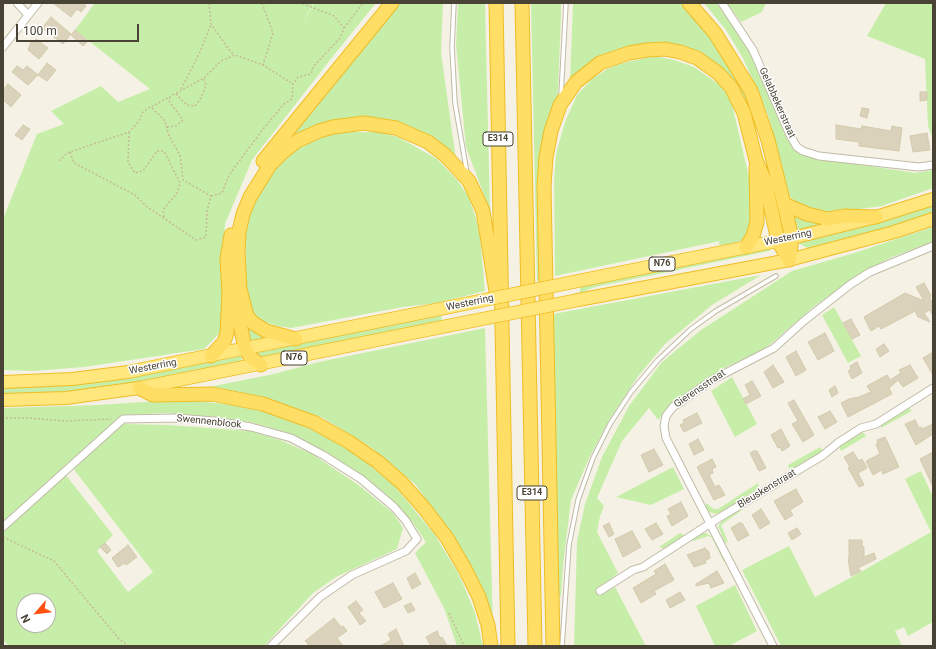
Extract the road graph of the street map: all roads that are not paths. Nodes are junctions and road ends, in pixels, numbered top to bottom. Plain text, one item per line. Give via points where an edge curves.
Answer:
1 (17, 3) edge
2 (37, 3) edge
3 (392, 3) edge
4 (454, 3) edge
5 (496, 3) edge
6 (522, 3) edge
7 (566, 3) edge
8 (689, 3) edge
9 (722, 3) edge
10 (28, 15) junction
11 (3, 47) edge
12 (560, 105) junction
13 (756, 160) junction
14 (933, 165) edge
15 (469, 181) junction
16 (933, 199) edge
17 (784, 204) junction
18 (876, 216) junction
19 (933, 219) edge
20 (792, 238) junction
21 (778, 241) junction
22 (933, 246) edge
23 (746, 247) junction
24 (230, 248) junction
25 (790, 260) junction
26 (776, 276) dead end
27 (502, 314) junction
28 (296, 339) junction
29 (245, 349) junction
30 (211, 356) junction
31 (261, 365) junction
32 (3, 382) edge
33 (140, 388) junction
34 (933, 388) edge
35 (3, 400) edge
36 (711, 523) junction
37 (3, 527) edge
38 (600, 591) dead end
39 (271, 646) edge
40 (491, 646) edge
41 (508, 646) edge
42 (535, 646) edge
43 (553, 646) edge
44 (562, 646) edge
45 (773, 646) edge

1 - 10 street
2 - 10 street
3 - 24 highway via 253,176 234,216
4 - 15 lane via 452,46 456,103
5 - 27 highway, E314
6 - 42 highway, E314
7 - 12 lane
8 - 17 highway via 715,34 751,91 768,140
9 - 14 street, Gelabbekerstraat via 753,50 797,147 834,158 919,167
10 - 11 street
12 - 13 highway via 576,82 600,63 647,50 665,49 680,52 697,58 718,73 731,87 744,113
12 - 43 highway via 551,131 544,186
13 - 21 highway via 765,180
13 - 23 highway via 757,222
15 - 27 highway via 482,211 489,239 492,272
15 - 28 highway via 428,142 396,128 380,125 349,124 318,131 297,141 282,153 257,184 243,214 238,252 240,289 247,316 253,323 266,331
16 - 18 highway, Westerring / N76
17 - 18 highway via 807,214 828,219
17 - 20 highway
18 - 20 highway, Westerring / N76
19 - 25 highway, Westerring / N76
20 - 21 highway, Westerring / N76
20 - 25 highway
21 - 23 highway, Westerring / N76
21 - 25 highway
22 - 36 street, Gierensstraat via 870,272 832,297 774,348 728,370 673,407 666,416 666,438
23 - 28 highway, Westerring / N76, bridge
24 - 29 highway
24 - 30 highway via 227,259 228,333 224,342
25 - 31 highway, Westerring / N76, bridge via 447,326
26 - 44 lane via 716,311 691,329 658,360 631,392 610,424 593,458 578,500 569,545
27 - 41 highway, E314
28 - 29 highway, Westerring / N76
29 - 30 highway, Westerring / N76
29 - 31 highway via 251,358
30 - 32 highway, Westerring / N76 via 93,377
31 - 33 highway, Westerring / N76
33 - 35 highway, Westerring / N76 via 66,398
33 - 40 highway via 153,394 212,394 263,404 313,422 378,462 402,483 447,538 479,597 488,625
34 - 36 street, Bleuskenstraat via 876,424 861,428 838,442 822,456
36 - 38 street, Bleuskenstraat
36 - 45 street, Gierensstraat
37 - 39 street, Swennenblook via 123,419 176,418 214,421 251,426 291,438 361,479 394,507 416,539 406,551 352,575 320,597

